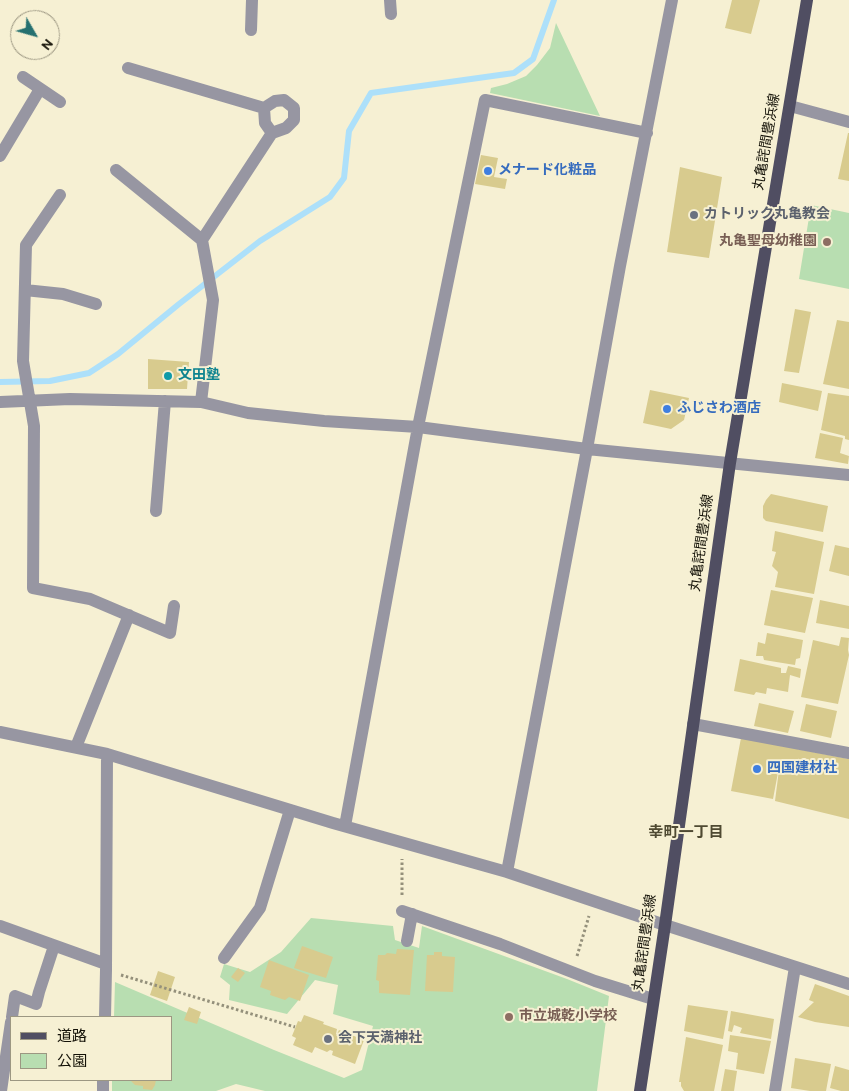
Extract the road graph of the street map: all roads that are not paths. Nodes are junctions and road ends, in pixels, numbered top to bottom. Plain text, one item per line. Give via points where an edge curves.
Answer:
1 (252, 0) edge
2 (390, 0) edge
3 (672, 0) edge
4 (807, 0) edge
5 (391, 14) dead end
6 (252, 30) dead end
7 (128, 68) dead end
8 (23, 78) dead end
9 (40, 89) junction
10 (60, 102) dead end
11 (790, 106) junction
12 (264, 108) junction
13 (849, 122) edge
14 (272, 133) junction
15 (647, 133) junction
16 (0, 156) edge
17 (116, 170) dead end
18 (60, 195) dead end
19 (202, 240) junction
20 (25, 290) junction
21 (96, 304) dead end
22 (30, 398) junction
23 (165, 401) junction
24 (0, 402) edge
25 (201, 402) junction
26 (418, 427) junction
27 (588, 448) junction
28 (730, 463) junction
29 (849, 475) edge
30 (156, 511) dead end
31 (174, 606) dead end
32 (129, 615) junction
33 (693, 724) junction
34 (0, 732) edge
35 (76, 747) junction
36 (849, 751) edge
37 (106, 754) junction
38 (290, 810) junction
39 (345, 826) junction
40 (507, 872) junction
41 (0, 926) edge
42 (665, 926) junction
43 (407, 941) dead end
44 (54, 946) junction
45 (224, 958) dead end
46 (106, 967) junction
47 (795, 967) junction
48 (849, 984) edge
49 (653, 999) junction
50 (12, 1016) edge
51 (105, 1016) edge
52 (10, 1029) edge
53 (1, 1091) edge
54 (640, 1091) edge
55 (775, 1091) edge

1 - 6 street
2 - 5 street
3 - 15 street
4 - 11 main road, 丸亀詫間豊浜線
7 - 12 street
8 - 9 street
9 - 10 street
9 - 16 street
11 - 13 street
11 - 28 main road, 丸亀詫間豊浜線
12 - 14 street via 265,123
12 - 14 street via 284,100 294,108 294,120 286,128
14 - 19 street
15 - 26 street via 484,100
15 - 27 street
17 - 19 street
18 - 20 street via 26,245
19 - 25 street via 213,300
20 - 21 street via 63,294
20 - 22 street via 23,361
22 - 23 street
22 - 24 street
22 - 32 street via 34,426 33,588 90,599
23 - 25 street
23 - 30 street
25 - 26 street via 267,415
26 - 27 street
26 - 39 street
27 - 28 street
27 - 40 street
28 - 29 street
28 - 33 main road, 丸亀詫間豊浜線
31 - 32 street via 170,633
32 - 35 street
33 - 36 street
33 - 42 main road, 丸亀詫間豊浜線
34 - 35 street
35 - 37 street
37 - 38 street
37 - 46 street
38 - 39 street
38 - 45 street via 260,908
39 - 40 street
40 - 42 street
41 - 44 street
42 - 47 street
42 - 49 main road, 丸亀詫間豊浜線
43 - 49 street via 407,912
44 - 46 street
44 - 50 street via 36,1004 15,996
46 - 51 street
47 - 48 street
47 - 55 street
49 - 54 main road, 丸亀詫間豊浜線
52 - 53 street

